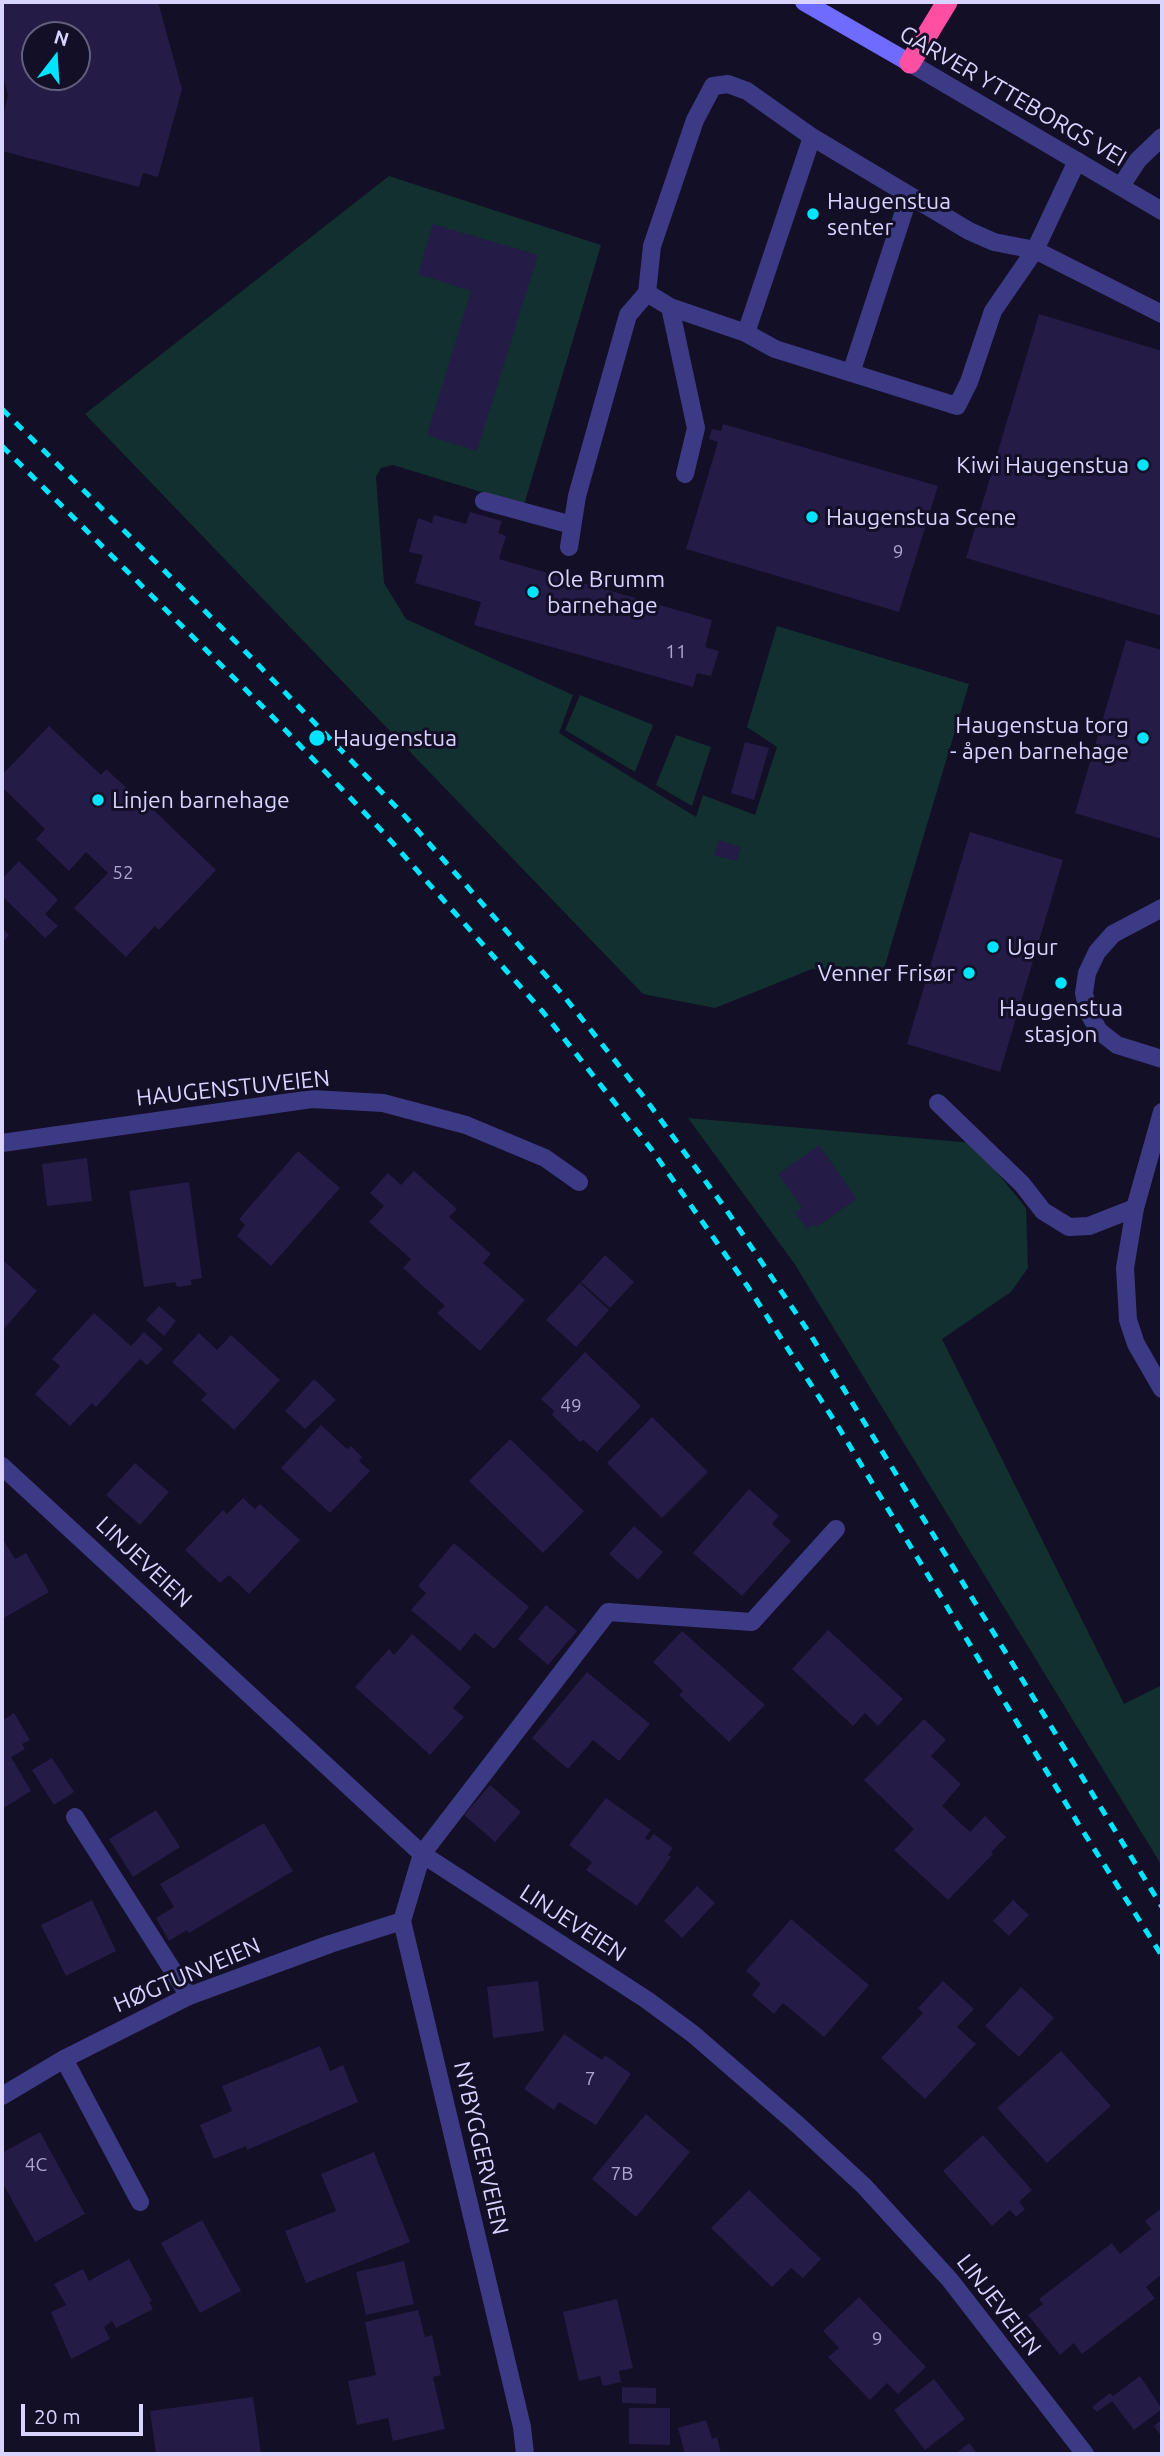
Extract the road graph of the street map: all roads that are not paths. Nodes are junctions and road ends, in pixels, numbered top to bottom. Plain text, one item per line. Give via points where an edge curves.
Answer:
1 (804, 2) edge
2 (947, 2) edge
3 (910, 64) junction
4 (813, 137) junction
5 (1162, 137) edge
6 (1077, 161) junction
7 (1121, 187) junction
8 (909, 196) junction
9 (1162, 211) edge
10 (1035, 250) junction
11 (647, 293) junction
12 (670, 307) junction
13 (1162, 314) edge
14 (746, 333) junction
15 (850, 373) junction
16 (685, 474) dead end
17 (484, 501) dead end
18 (572, 525) junction
19 (569, 547) dead end
20 (1162, 908) edge
21 (1162, 1059) edge
22 (938, 1103) dead end
23 (1162, 1112) edge
24 (2, 1143) edge
25 (579, 1182) dead end
26 (1135, 1208) junction
27 (1162, 1390) edge
28 (2, 1465) edge
29 (836, 1529) dead end
30 (75, 1817) dead end
31 (422, 1854) junction
32 (402, 1921) junction
33 (189, 1996) junction
34 (64, 2059) junction
35 (2, 2096) edge
36 (140, 2202) dead end
37 (525, 2454) edge
38 (1084, 2454) edge

1 - 3 street, GARVER YTTEBORGS VEI
2 - 3 highway
3 - 6 street, GARVER YTTEBORGS VEI
4 - 8 street
4 - 11 street via 747,91 728,84 713,86 695,120 652,246
4 - 14 street
5 - 7 street via 1138,160
6 - 7 street, GARVER YTTEBORGS VEI
6 - 10 street
7 - 9 street, GARVER YTTEBORGS VEI
8 - 10 street via 994,242
8 - 15 street
10 - 13 street
10 - 15 street via 993,311 957,407
11 - 12 street
11 - 18 street via 628,315
12 - 14 street
12 - 16 street via 696,428
14 - 15 street via 775,349
17 - 18 street
18 - 19 street
20 - 21 street via 1113,933 1097,952 1084,993 1099,1031 1117,1045
22 - 26 street via 1023,1184 1043,1211 1069,1227 1089,1226
23 - 26 street
24 - 25 street, HAUGENSTUVEIEN via 312,1100 383,1103 466,1125 545,1158
26 - 27 street via 1125,1268 1128,1320
28 - 31 street, LINJEVEIEN
29 - 31 street via 751,1622 608,1612
30 - 33 street
31 - 32 street, NYBYGGERVEIEN
31 - 38 street, LINJEVEIEN via 693,2034 798,2125 864,2186 950,2280
32 - 33 street, HØGTUNVEIEN
32 - 37 street, NYBYGGERVEIEN
33 - 34 street, HØGTUNVEIEN
34 - 35 street, HØGTUNVEIEN
34 - 36 street

